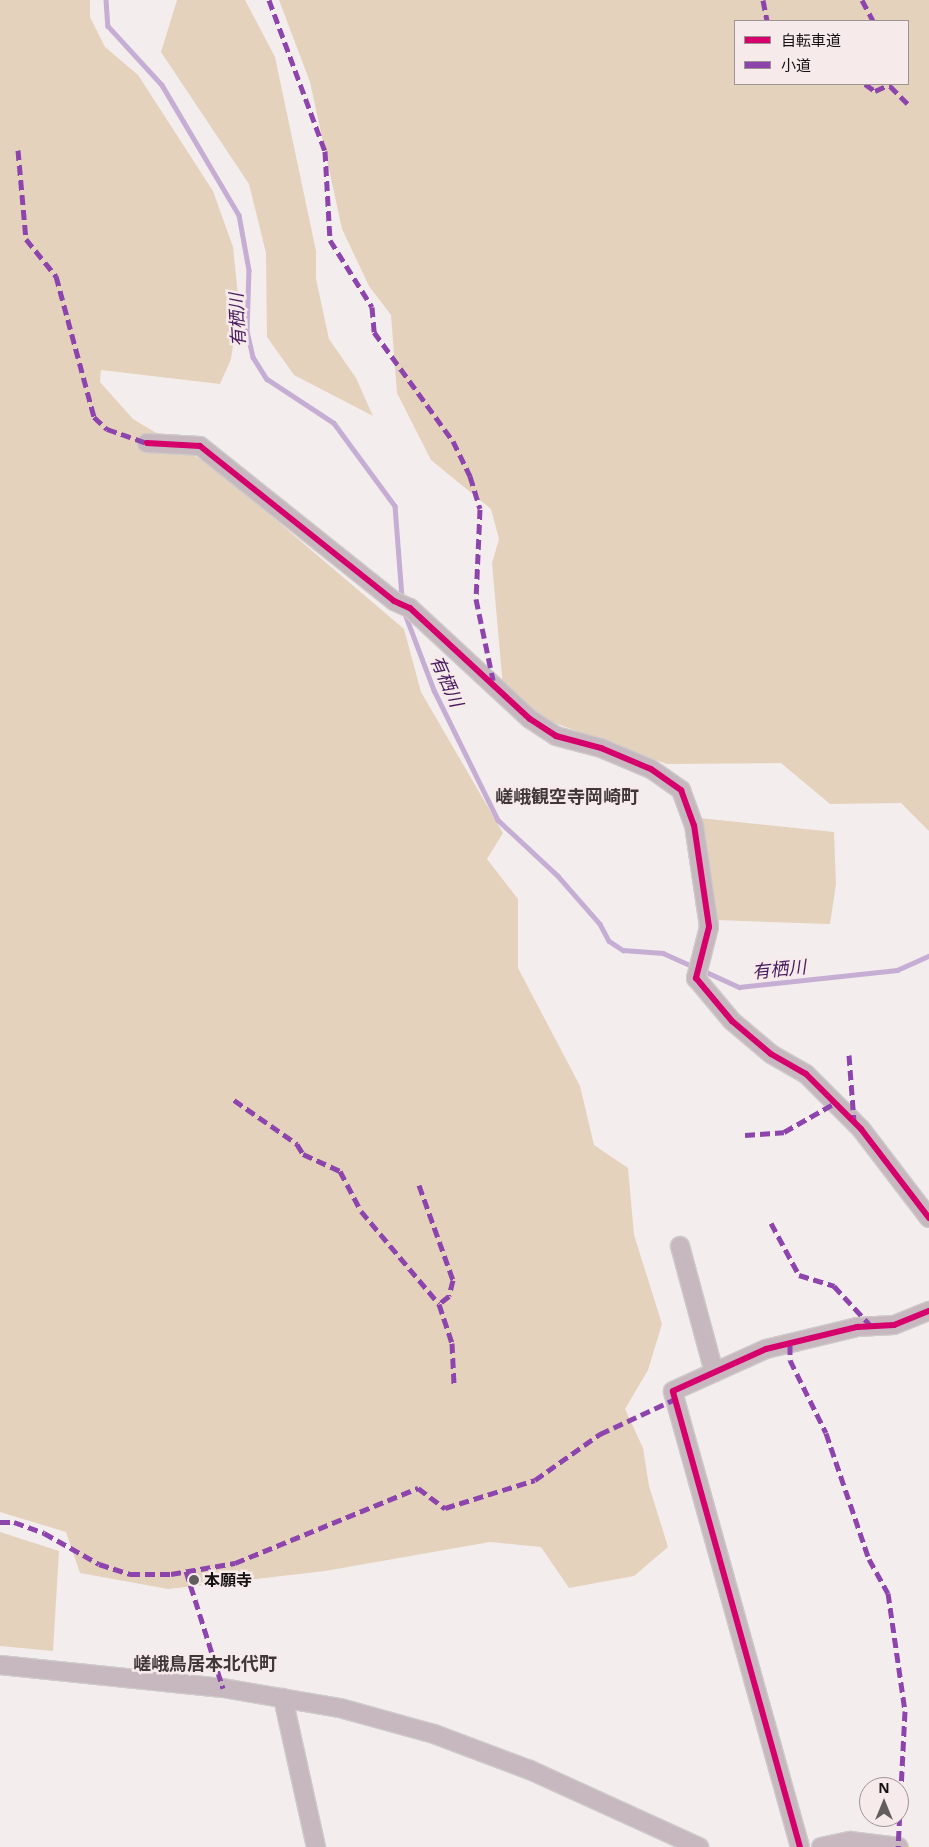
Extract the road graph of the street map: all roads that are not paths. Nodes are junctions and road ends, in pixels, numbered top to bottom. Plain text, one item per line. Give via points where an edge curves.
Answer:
1 (147, 443) dead end
2 (929, 1218) edge
3 (680, 1246) dead end
4 (929, 1312) edge
5 (714, 1372) junction
6 (0, 1665) edge
7 (283, 1698) junction
8 (316, 1847) edge
9 (699, 1847) edge
10 (800, 1847) edge
11 (821, 1847) edge
12 (899, 1847) edge

1 - 2 street via 200,446 394,601 410,608 530,719 556,736 601,748 651,769 681,790 694,825 709,927 696,978 732,1021 771,1054 806,1074 861,1129
3 - 5 street
4 - 5 street via 894,1325 857,1327 766,1349
5 - 10 street via 673,1391
6 - 7 street via 223,1688
7 - 8 street
7 - 9 street via 434,1734 584,1790
11 - 12 street via 850,1841

